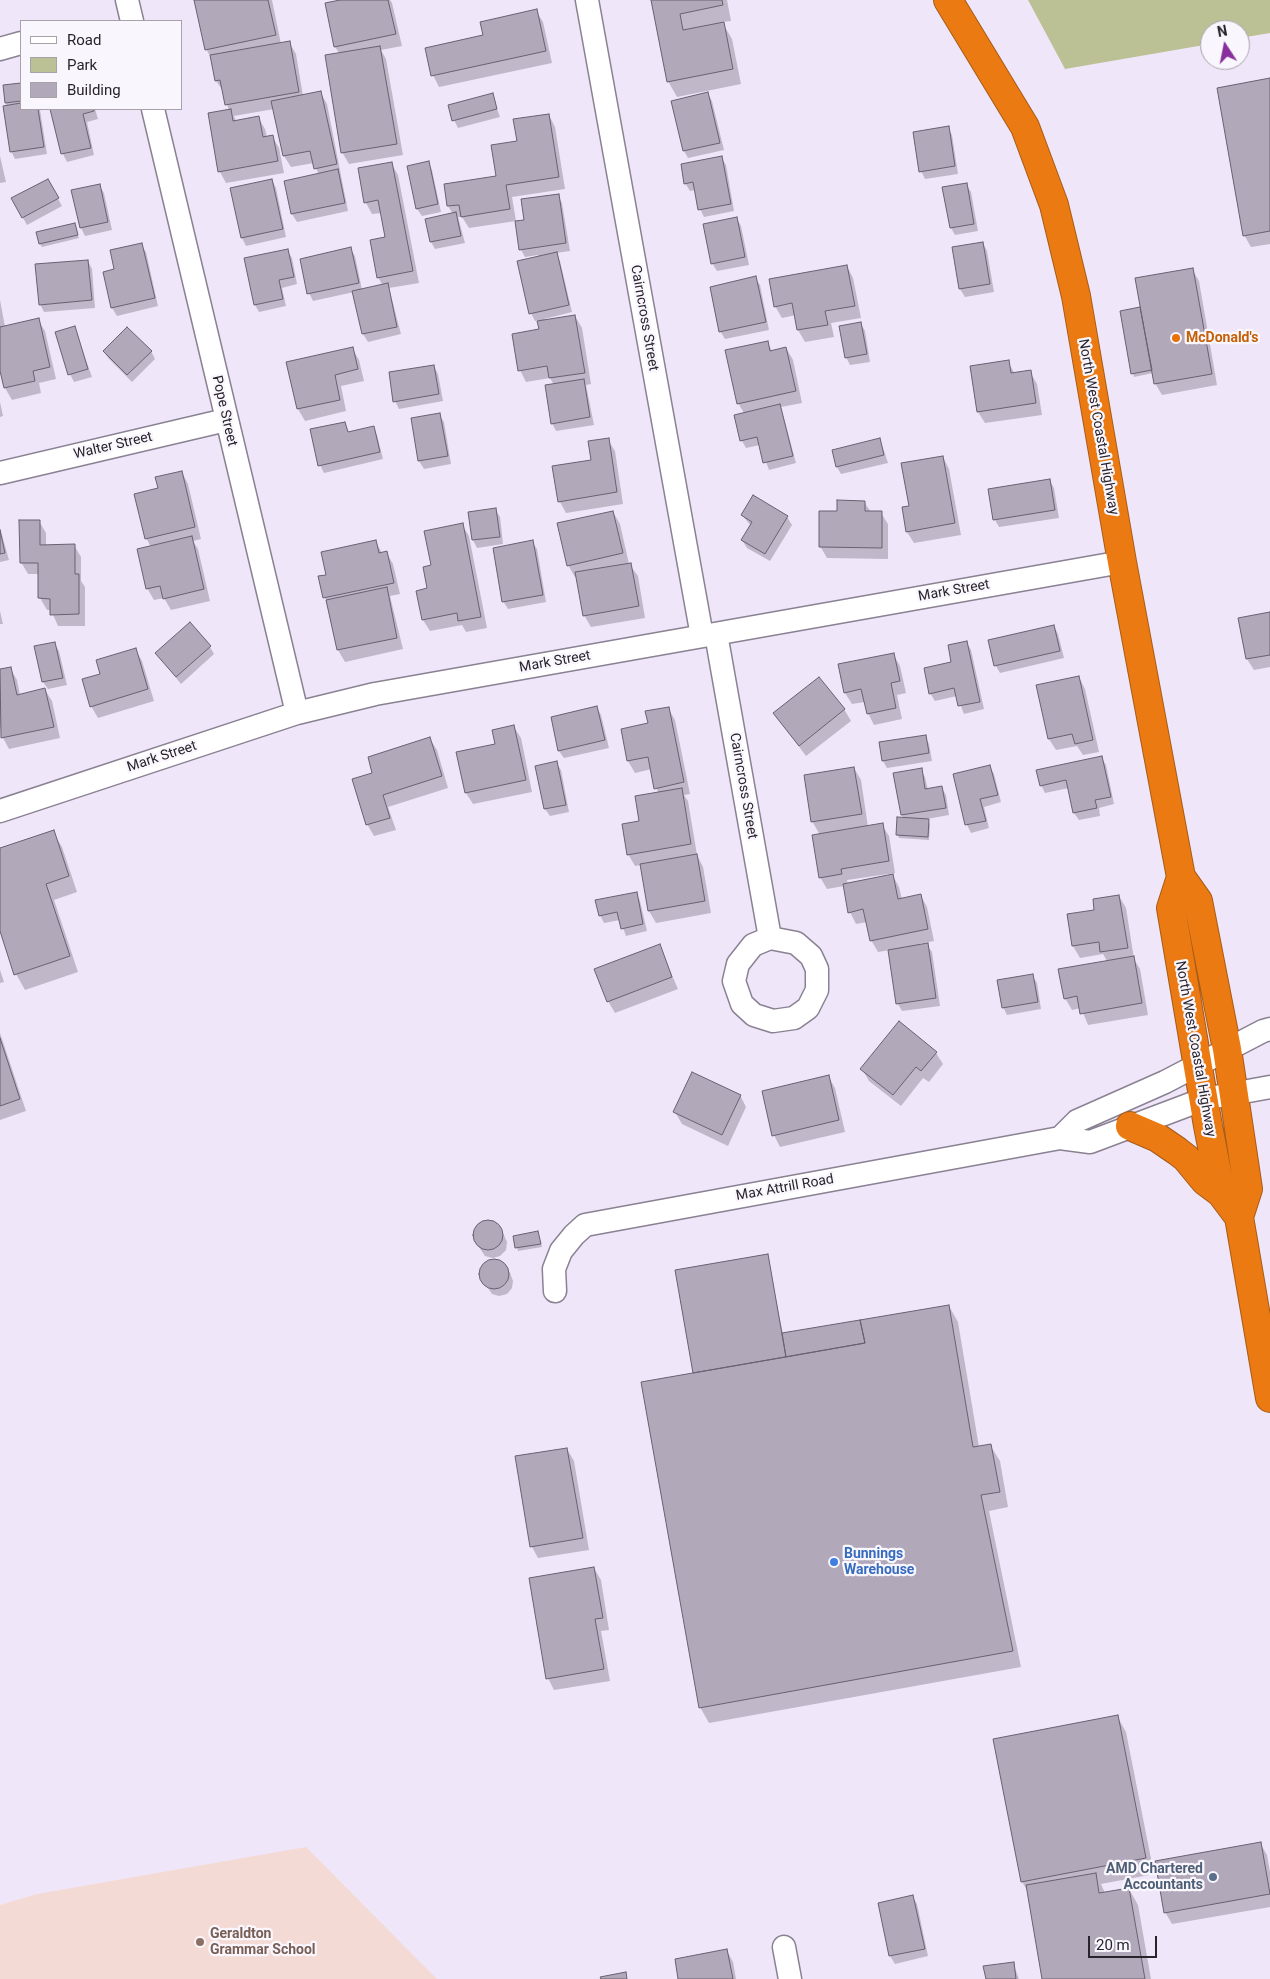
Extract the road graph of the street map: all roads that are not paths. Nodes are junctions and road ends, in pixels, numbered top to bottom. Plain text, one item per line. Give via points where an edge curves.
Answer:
1 (586, 0) edge
2 (948, 0) edge
3 (20, 43) edge
4 (0, 49) edge
5 (153, 110) edge
6 (226, 420) junction
7 (0, 473) edge
8 (1122, 562) junction
9 (709, 635) junction
10 (297, 713) junction
11 (0, 811) edge
12 (1181, 876) junction
13 (770, 938) dead end
14 (1270, 1029) edge
15 (1226, 1049) junction
16 (1198, 1064) junction
17 (1270, 1087) edge
18 (1234, 1094) junction
19 (1204, 1099) junction
20 (1130, 1126) junction
21 (1060, 1138) junction
22 (1221, 1192) junction
23 (1239, 1217) junction
24 (555, 1291) dead end
25 (1270, 1398) edge
26 (784, 1947) dead end
27 (790, 1979) edge

1 - 9 street, Cairncross Street
2 - 8 highway, North West Coastal Highway via 1025,126 1054,205 1076,296
3 - 4 street
5 - 6 street, Pope Street
6 - 7 street, Walter Street
6 - 10 street, Pope Street
8 - 9 street, Mark Street
8 - 12 highway, North West Coastal Highway
9 - 10 street, Mark Street via 375,694
9 - 13 street, Cairncross Street
10 - 11 street, Mark Street
12 - 15 highway, North West Coastal Highway via 1198,901
12 - 16 highway, North West Coastal Highway via 1171,908
14 - 15 street
15 - 16 street
15 - 18 highway, North West Coastal Highway
16 - 19 highway, North West Coastal Highway
16 - 21 street via 1077,1121
17 - 18 street, Max Attrill Road
18 - 19 street, Max Attrill Road
18 - 23 highway, North West Coastal Highway via 1248,1189
19 - 20 street, Max Attrill Road
19 - 22 highway, North West Coastal Highway
20 - 21 street, Max Attrill Road via 1090,1142
20 - 22 highway via 1158,1138 1177,1151
21 - 24 street, Max Attrill Road via 585,1226 561,1250 554,1268
22 - 23 highway, North West Coastal Highway
23 - 25 highway, North West Coastal Highway
26 - 27 street

